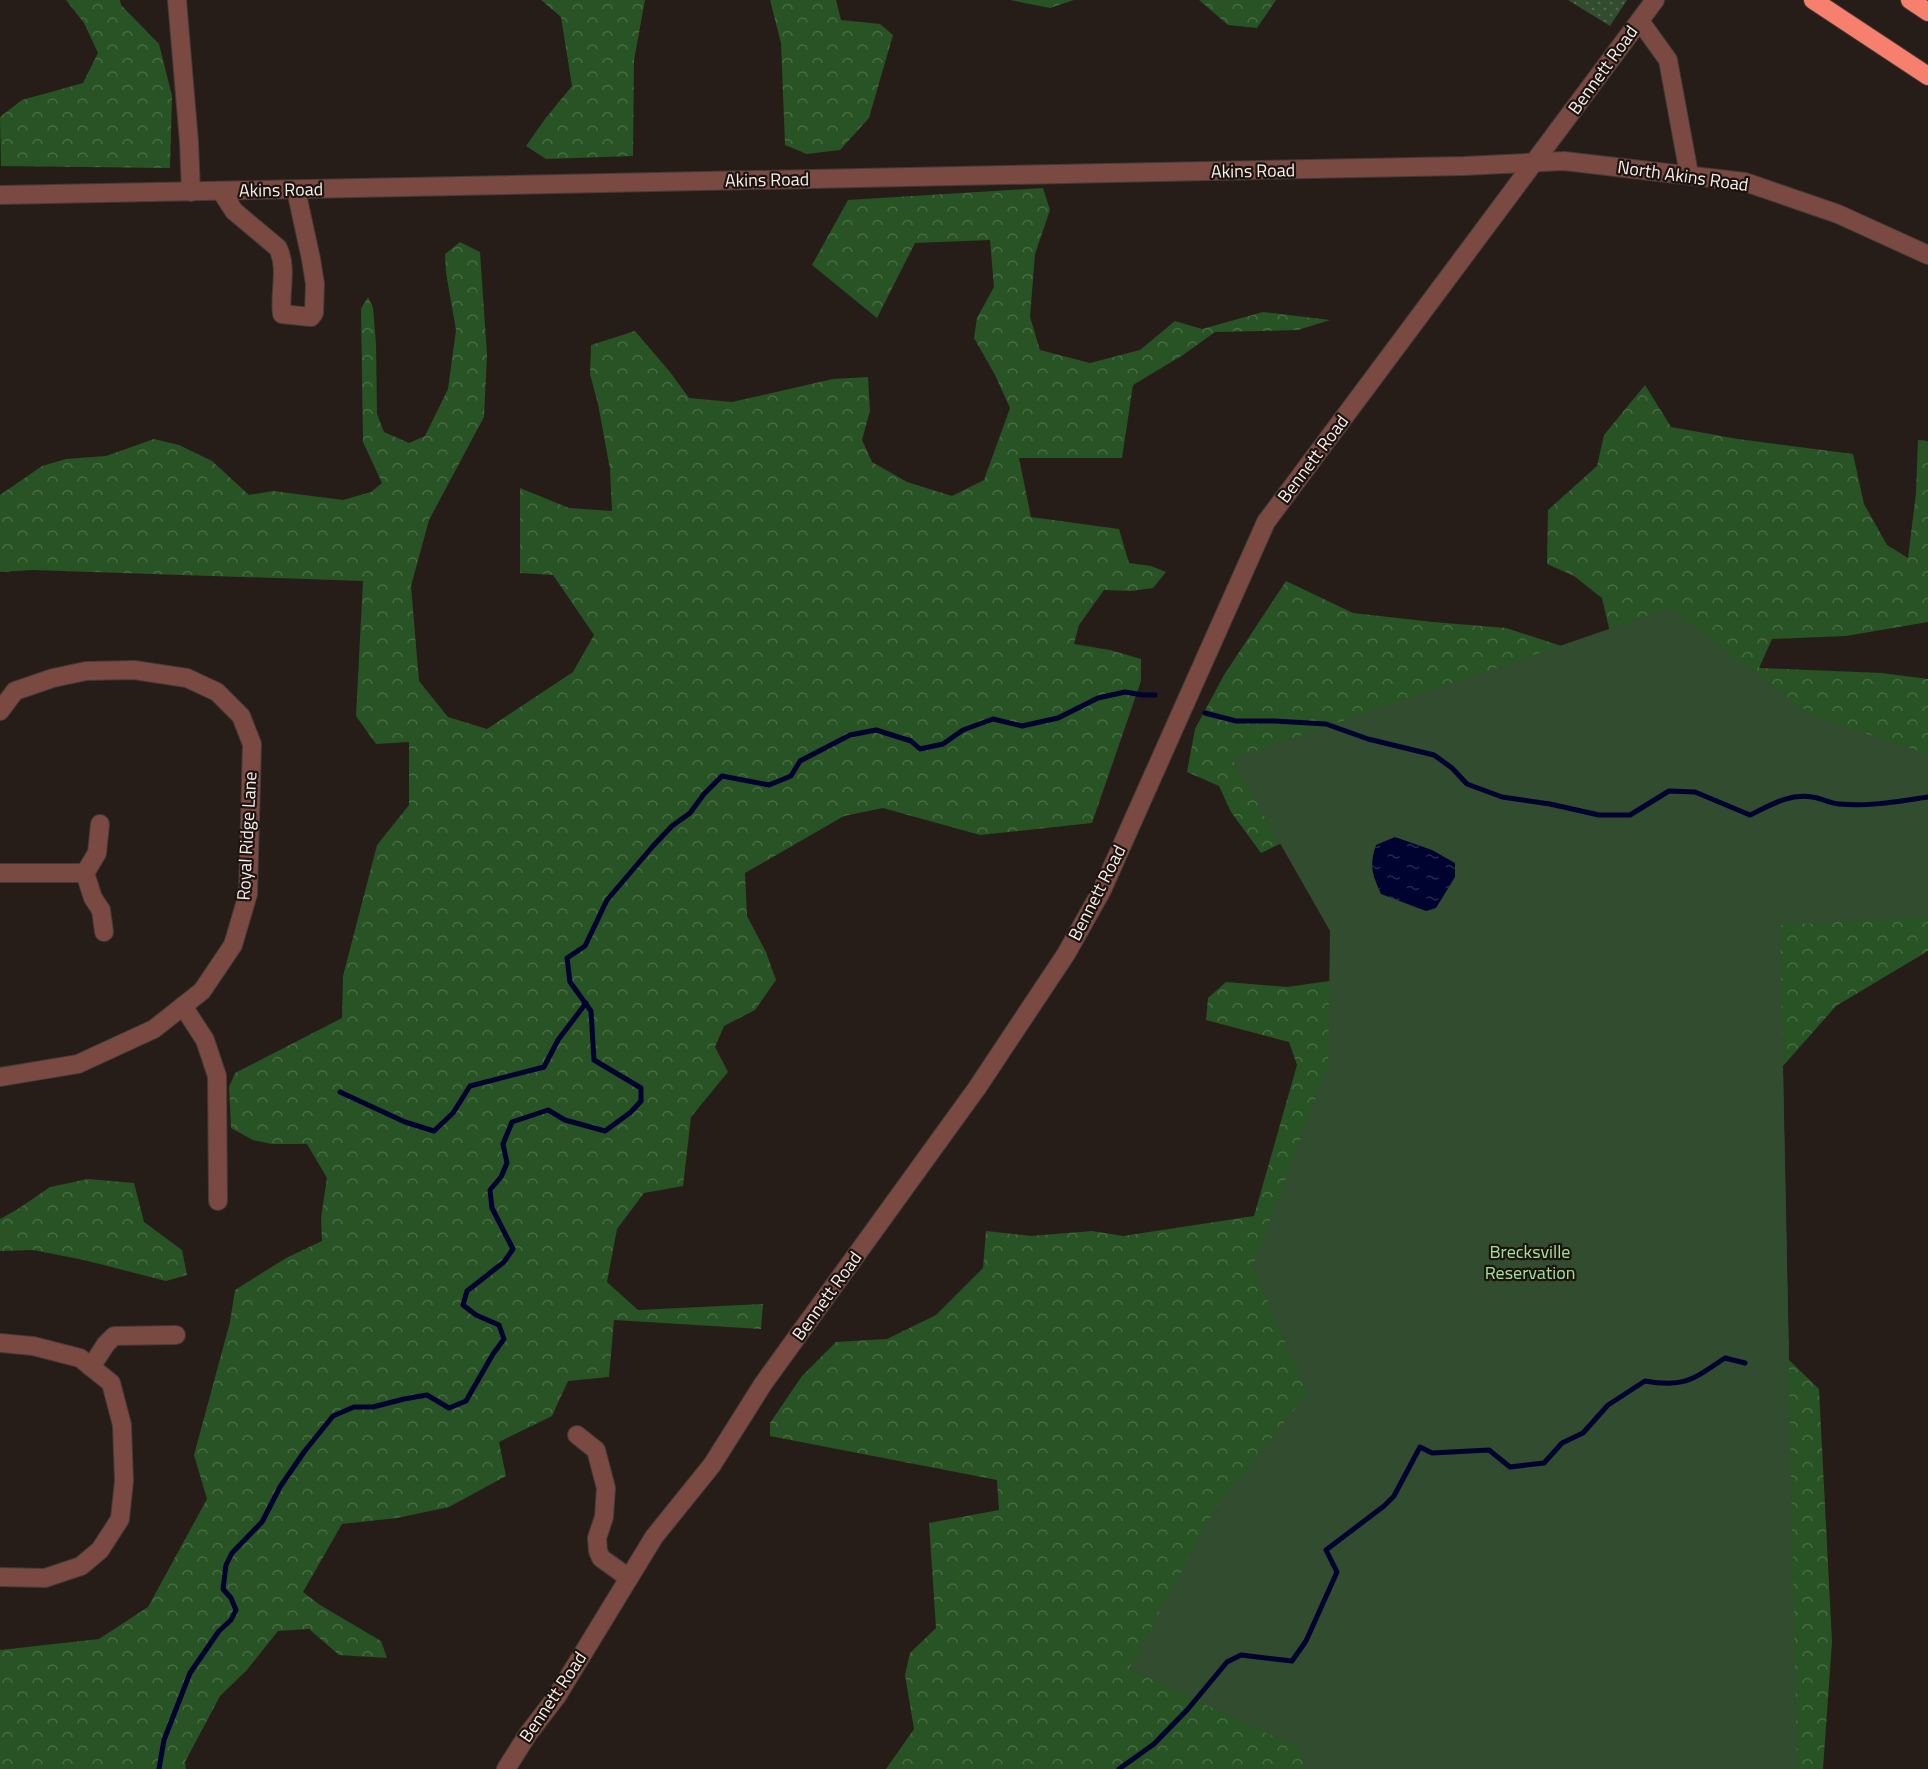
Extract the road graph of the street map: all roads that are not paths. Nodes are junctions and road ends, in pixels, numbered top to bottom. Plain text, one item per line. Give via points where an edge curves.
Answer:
1 (177, 0) edge
2 (1655, 0) edge
3 (1813, 0) edge
4 (1910, 0) edge
5 (1928, 12) edge
6 (1640, 21) junction
7 (1928, 76) edge
8 (1534, 164) junction
9 (1689, 174) junction
10 (296, 190) junction
11 (221, 191) junction
12 (191, 192) junction
13 (0, 195) edge
14 (1928, 255) edge
15 (0, 711) edge
16 (100, 824) dead end
17 (0, 873) edge
18 (85, 873) junction
19 (104, 932) dead end
20 (183, 1006) junction
21 (0, 1077) edge
22 (218, 1201) dead end
23 (176, 1335) dead end
24 (0, 1343) edge
25 (91, 1367) junction
26 (577, 1435) dead end
27 (0, 1577) edge
28 (629, 1578) junction
29 (506, 1769) edge

1 - 12 street
2 - 6 street, Bennett Road
3 - 7 highway
4 - 5 highway
6 - 8 street, Bennett Road
6 - 9 street via 1668,60
8 - 9 street, North Akins Road via 1564,161
8 - 10 street, Akins Road
8 - 28 street, Bennett Road via 1266,522 1102,890 1066,954 977,1088 763,1384 712,1465 654,1537
9 - 14 street, North Akins Road via 1765,189 1838,214
10 - 11 street, Akins Road
10 - 11 street via 315,284 311,317 282,314 282,256 278,248 234,211
11 - 12 street, Akins Road
12 - 13 street, Akins Road
15 - 20 street, Royal Ridge Lane via 15,691 53,678 86,671 134,670 187,678 217,692 241,716 252,744 248,894 233,945 202,991
16 - 18 street via 96,853
17 - 18 street
18 - 19 street via 101,910
20 - 21 street, Royal Ridge Lane via 154,1029 78,1064
20 - 22 street via 205,1040 217,1076
23 - 25 street via 114,1336
24 - 25 street via 70,1355
25 - 27 street via 111,1383 122,1425 124,1481 120,1519 99,1550 81,1566 45,1578
26 - 28 street via 596,1450 605,1479 606,1504 597,1538 601,1558
28 - 29 street, Bennett Road

